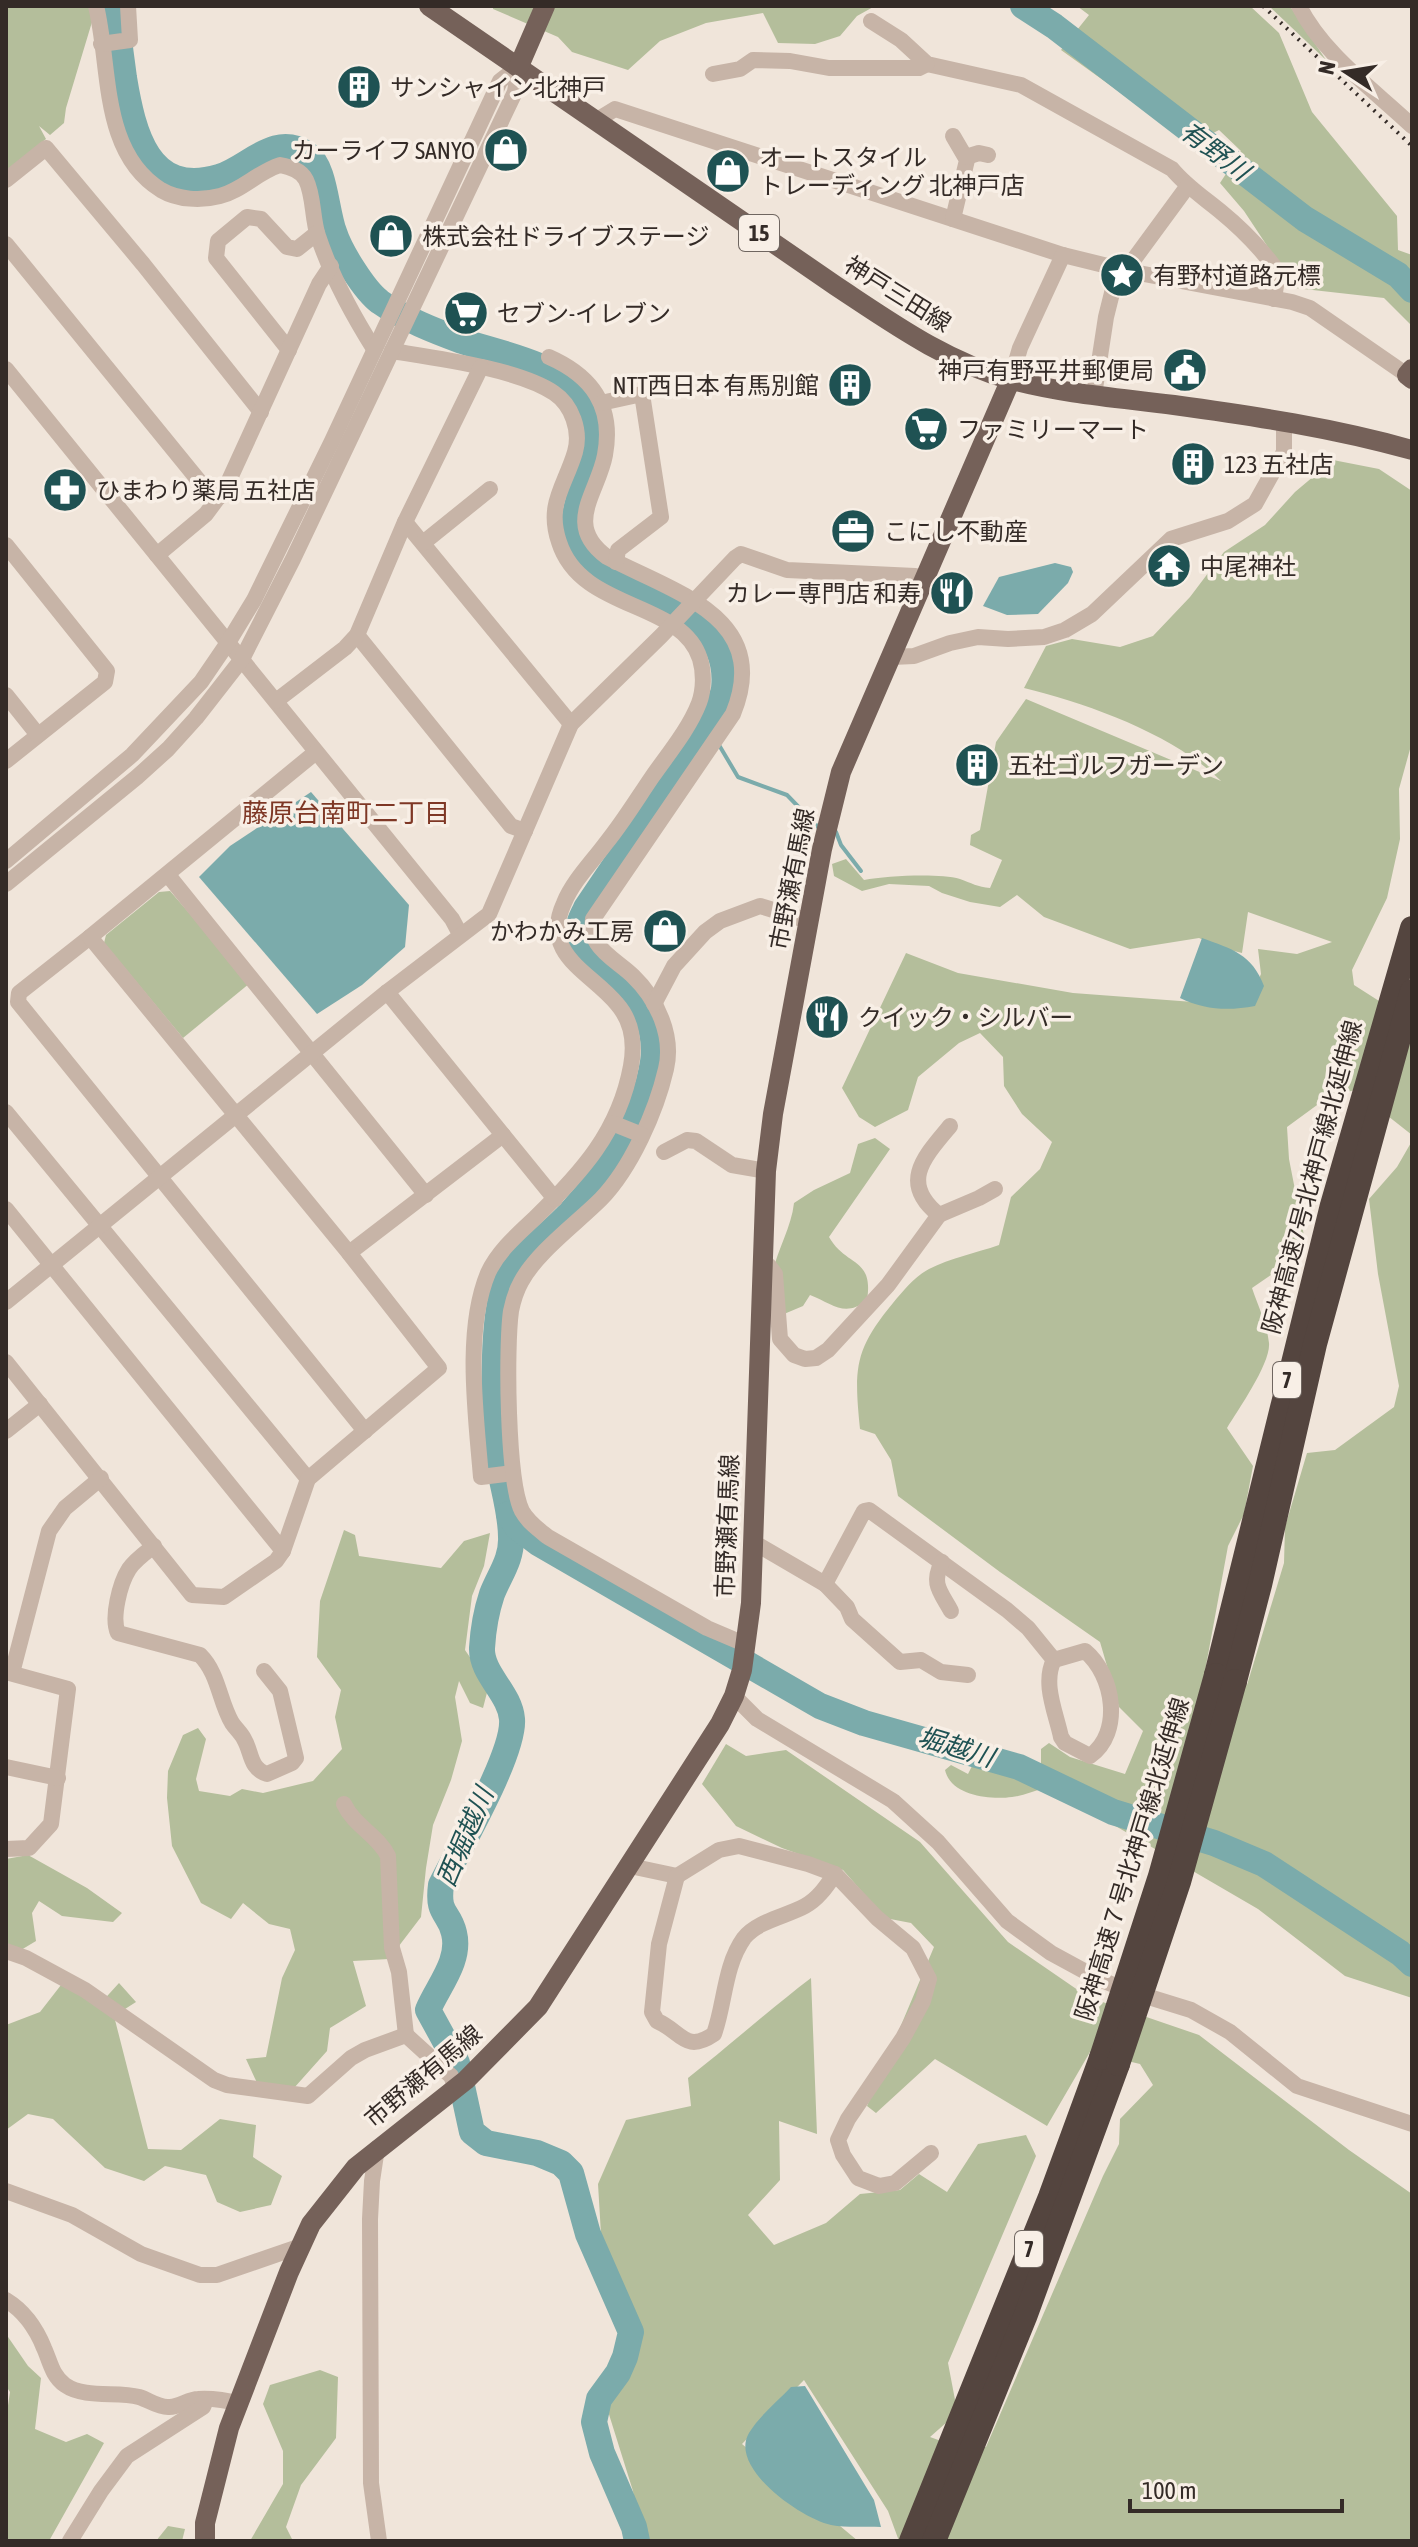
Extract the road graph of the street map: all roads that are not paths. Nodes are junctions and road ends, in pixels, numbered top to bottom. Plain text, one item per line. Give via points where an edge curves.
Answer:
1 (96, 6) edge
2 (128, 6) edge
3 (429, 6) edge
4 (1299, 6) edge
5 (542, 15) edge
6 (871, 21) dead end
7 (103, 44) junction
8 (927, 64) junction
9 (519, 66) junction
10 (713, 74) dead end
11 (597, 120) junction
12 (1412, 126) edge
13 (953, 136) dead end
14 (988, 155) dead end
15 (966, 157) junction
16 (6, 180) edge
17 (1187, 187) junction
18 (953, 219) junction
19 (317, 233) junction
20 (6, 244) edge
21 (1063, 255) junction
22 (331, 266) junction
23 (1123, 270) junction
24 (1274, 299) junction
25 (374, 349) junction
26 (289, 350) junction
27 (392, 351) junction
28 (549, 357) dead end
29 (481, 367) junction
30 (6, 369) edge
31 (1410, 374) edge
32 (1011, 379) junction
33 (1094, 395) junction
34 (601, 403) junction
35 (261, 412) junction
36 (1284, 420) junction
37 (1412, 450) edge
38 (490, 489) dead end
39 (221, 496) junction
40 (405, 522) junction
41 (423, 543) junction
42 (6, 545) edge
43 (157, 555) junction
44 (616, 562) junction
45 (926, 579) junction
46 (692, 602) junction
47 (672, 622) junction
48 (357, 635) junction
49 (229, 641) junction
50 (892, 657) junction
51 (242, 659) junction
52 (6, 695) edge
53 (276, 701) junction
54 (571, 724) junction
55 (38, 735) junction
56 (316, 752) junction
57 (6, 761) edge
58 (525, 831) junction
59 (6, 861) edge
60 (168, 875) junction
61 (6, 884) edge
62 (809, 921) junction
63 (1412, 928) edge
64 (460, 934) junction
65 (90, 937) junction
66 (1412, 991) edge
67 (387, 992) junction
68 (654, 1004) junction
69 (313, 1053) junction
70 (6, 1112) edge
71 (236, 1116) junction
72 (614, 1124) junction
73 (950, 1126) dead end
74 (640, 1134) junction
75 (503, 1135) junction
76 (664, 1152) dead end
77 (766, 1171) junction
78 (159, 1178) junction
79 (995, 1189) dead end
80 (426, 1195) junction
81 (555, 1199) junction
82 (6, 1209) edge
83 (939, 1215) junction
84 (101, 1227) junction
85 (349, 1253) junction
86 (51, 1265) junction
87 (762, 1267) junction
88 (6, 1302) edge
89 (6, 1362) edge
90 (40, 1404) junction
91 (6, 1431) edge
92 (365, 1431) junction
93 (511, 1473) junction
94 (101, 1478) junction
95 (308, 1479) junction
96 (753, 1542) junction
97 (154, 1546) junction
98 (283, 1551) junction
99 (942, 1562) junction
100 (825, 1584) junction
101 (951, 1611) dead end
102 (745, 1657) junction
103 (1054, 1660) junction
104 (264, 1671) dead end
105 (9, 1672) edge
106 (968, 1675) dead end
107 (1225, 1678) junction
108 (734, 1696) junction
109 (6, 1767) edge
110 (58, 1778) junction
111 (344, 1804) dead end
112 (6, 1849) edge
113 (630, 1866) junction
114 (835, 1874) junction
115 (677, 1876) junction
116 (6, 1951) edge
117 (406, 2035) junction
118 (461, 2084) junction
119 (1412, 2124) edge
120 (377, 2148) junction
121 (931, 2153) dead end
122 (6, 2191) edge
123 (333, 2193) junction
124 (371, 2205) junction
125 (301, 2246) junction
126 (6, 2300) edge
127 (206, 2400) junction
128 (240, 2404) junction
129 (963, 2441) junction
130 (935, 2540) edge
131 (70, 2541) edge
132 (205, 2541) edge
133 (379, 2541) edge
134 (911, 2541) edge

1 - 7 street
2 - 7 street via 130,40
3 - 9 main road, 神戸三田線 / 15
4 - 12 street via 1343,61
5 - 9 main road
6 - 8 street
7 - 19 street via 123,146 141,176 166,193 196,199 224,195 268,169 289,167 306,180
8 - 10 street via 829,68 753,60 740,69
8 - 17 street via 1021,85 1172,169
9 - 11 main road, 神戸三田線 / 15
9 - 25 street via 500,81
9 - 27 street via 515,92
11 - 18 street via 615,109
11 - 32 main road, 神戸三田線 / 15 via 897,327 946,355
13 - 15 street
14 - 15 street
15 - 18 street
16 - 35 street via 46,148
17 - 23 street
17 - 24 street via 1268,258 1278,272
18 - 21 street
19 - 22 street
19 - 26 street via 297,249 287,247 261,219 247,217 218,241 216,258
20 - 39 street via 208,492
21 - 23 street
21 - 32 street
22 - 25 street
22 - 26 street
23 - 24 street
23 - 33 street via 1106,317
24 - 31 street via 1310,308
25 - 49 street via 254,600
26 - 35 street
27 - 29 street
27 - 51 street
28 - 34 street via 578,372
29 - 40 street
29 - 47 street via 554,393 570,409 577,449 555,503 554,522 567,563 599,591
30 - 43 street
32 - 33 main road, 神戸三田線 / 15
32 - 45 main road, 市野瀬有馬線
33 - 36 main road, 神戸三田線 / 15
34 - 44 street via 605,455 585,523 598,550
34 - 44 street via 642,394 661,517 618,550
35 - 39 street
36 - 37 main road, 神戸三田線 / 15
36 - 50 street via 1284,452 1255,504 1228,521 1171,539 1092,614 1044,637 978,637 914,656
38 - 41 street
39 - 43 street
40 - 41 street
40 - 48 street
41 - 54 street
42 - 55 street via 107,671 105,682
43 - 49 street
44 - 46 street
45 - 46 street via 787,570 741,554
45 - 50 main road, 市野瀬有馬線
46 - 47 street
46 - 68 street via 719,618 733,640 742,665 740,698 596,912 592,927 598,946 634,977
47 - 54 street
47 - 72 street via 699,657 700,702 559,915 566,956 617,1003 628,1021 631,1068
48 - 53 street
48 - 58 street via 511,826
49 - 51 street
49 - 59 street via 201,682 132,755
50 - 62 main road, 市野瀬有馬線 via 841,772
51 - 53 street
51 - 61 street via 168,749
52 - 55 street
53 - 56 street
54 - 58 street
55 - 57 street
56 - 60 street
56 - 64 street
58 - 64 street via 489,914
60 - 65 street
60 - 69 street
62 - 68 street via 760,906 720,921 674,966
62 - 77 main road, 市野瀬有馬線
63 - 107 highway, 阪神高速7号北神戸線北延伸線 / 7 via 1296,1344
64 - 67 street
65 - 71 street
65 - 78 street via 19,993 18,1002
66 - 107 highway, 阪神高速7号北神戸線北延伸線 / 7 via 1315,1344 1260,1585
67 - 69 street
67 - 75 street
68 - 74 street via 666,1032 667,1066
69 - 71 street
69 - 80 street
70 - 84 street
71 - 78 street
71 - 85 street
72 - 74 street
72 - 81 street
73 - 83 street via 921,1163 918,1176 924,1203
74 - 93 street via 604,1196 531,1267 516,1293 510,1335
75 - 80 street
75 - 81 street
76 - 77 street via 696,1141 732,1165
77 - 87 main road, 市野瀬有馬線
78 - 84 street
78 - 92 street
79 - 83 street
80 - 85 street
81 - 93 street via 505,1248 489,1271 477,1309 481,1477
82 - 86 street
83 - 87 street via 888,1285 816,1358 794,1355 780,1339 775,1274 769,1266
84 - 86 street
84 - 95 street
85 - 92 street via 439,1368
86 - 88 street
86 - 98 street
87 - 96 main road, 市野瀬有馬線
89 - 90 street
90 - 91 street
90 - 94 street
92 - 95 street
93 - 102 street via 522,1510 548,1537 707,1628
94 - 97 street
94 - 105 street via 65,1508 49,1531
95 - 98 street
96 - 100 street
96 - 102 main road, 市野瀬有馬線
97 - 98 street via 192,1595 224,1597
97 - 104 street via 125,1576 114,1625 118,1633 200,1655 253,1763 267,1774 296,1758 280,1691
99 - 100 street via 869,1510
99 - 101 street via 935,1582
99 - 103 street via 1028,1628
100 - 106 street via 852,1619 900,1662 921,1660 941,1672
102 - 108 main road, 市野瀬有馬線
103 - 103 street via 1048,1681 1061,1737 1090,1756 1102,1748 1113,1709 1107,1688 1096,1661 1085,1651
105 - 110 street via 68,1689
107 - 129 highway, 阪神高速７号北神戸線北延伸線 / 7, bridge via 1160,1876 1109,2061 1050,2197
108 - 113 main road, 市野瀬有馬線
108 - 119 street via 757,1719 893,1801 938,1842 1007,1921 1051,1953 1110,1984 1191,2010 1230,2032 1297,2086
109 - 110 street
110 - 112 street via 51,1824 29,1848
111 - 117 street via 388,1856 392,1948
113 - 115 street
113 - 118 main road, 市野瀬有馬線 via 538,2007
114 - 115 street via 739,1846 719,1850
114 - 115 street via 807,1905 744,1938 723,1985 714,2034 690,2043 652,2012 659,1944
114 - 121 street via 913,1948 929,1979 903,2038 848,2119 838,2140 843,2155 858,2178 879,2186 895,2183
116 - 117 street via 85,1990 227,2085 308,2096 351,2058
117 - 118 street
118 - 120 main road, 市野瀬有馬線
120 - 123 main road, 市野瀬有馬線
120 - 124 street
122 - 125 street via 72,2215 141,2254 200,2275 217,2275
123 - 124 street via 349,2191
123 - 125 main road, 市野瀬有馬線
124 - 133 street via 371,2483
125 - 128 main road, 市野瀬有馬線
126 - 127 street via 29,2321 66,2385 78,2391 138,2396 172,2408 196,2398
127 - 128 street
127 - 131 street via 127,2456
128 - 132 main road, 市野瀬有馬線 via 217,2472
129 - 130 highway, 7
129 - 134 highway, 7

